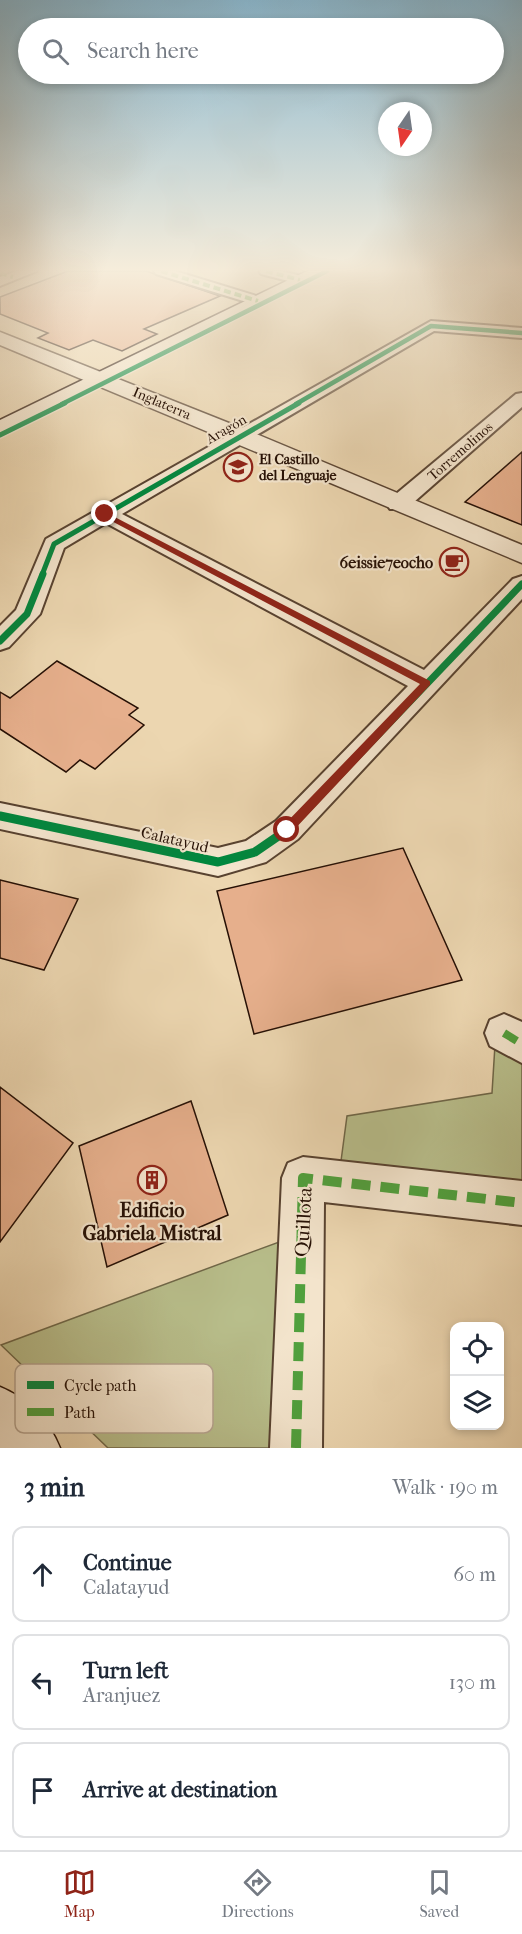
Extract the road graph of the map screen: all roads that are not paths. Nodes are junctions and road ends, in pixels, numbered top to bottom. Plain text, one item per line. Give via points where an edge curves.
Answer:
1 (1, 339) edge
2 (183, 339) edge
3 (409, 339) edge
4 (103, 378) junction
5 (522, 398) edge
6 (0, 429) edge
7 (241, 436) junction
8 (398, 504) junction
9 (105, 514) junction
10 (522, 555) edge
11 (522, 584) edge
12 (0, 641) edge
13 (426, 683) junction
14 (0, 816) edge
15 (522, 1203) edge
16 (0, 1416) edge
17 (15, 1432) edge
18 (16, 1433) edge
19 (30, 1448) edge
20 (296, 1448) edge

1 - 4 street, Inglaterra
2 - 4 street
3 - 7 street, Aragón
4 - 6 street
4 - 7 street, Inglaterra
5 - 8 street, Torremolinos
7 - 8 street, Inglaterra
7 - 9 street, Aragón
8 - 10 street, Inglaterra
9 - 12 street, Aragón via 54,544 27,614
9 - 13 street
11 - 13 street, Calatayud
13 - 14 street, Calatayud via 287,830 255,852 218,862
15 - 20 street, Quillota via 303,1178
16 - 17 street
18 - 19 street

